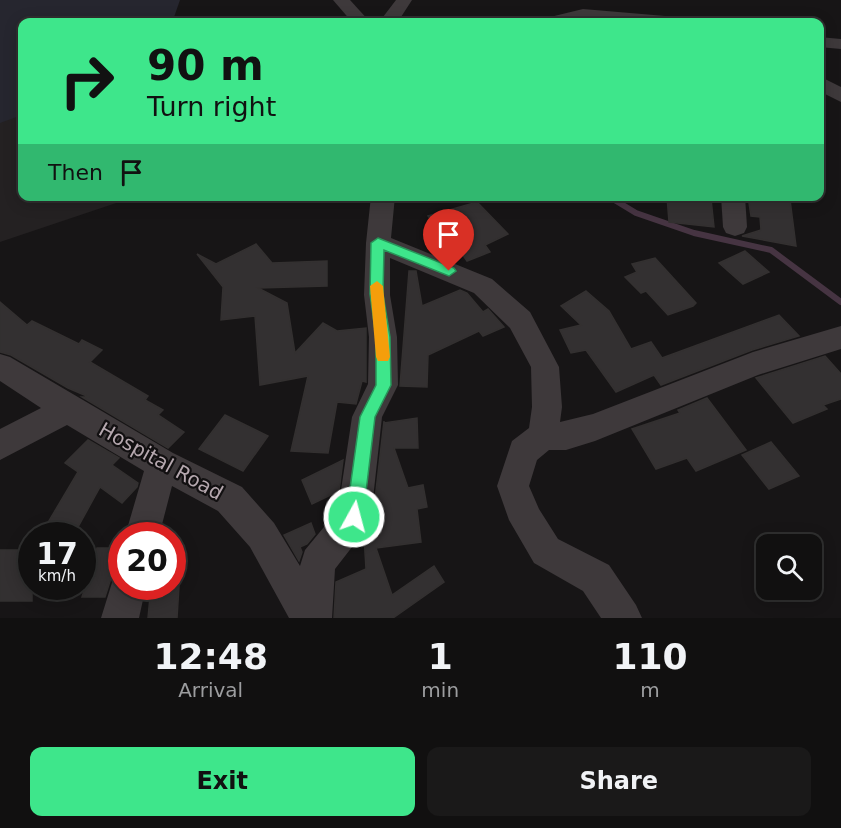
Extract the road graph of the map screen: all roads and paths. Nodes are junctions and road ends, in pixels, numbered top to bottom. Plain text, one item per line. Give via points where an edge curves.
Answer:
1 (341, 0) edge
2 (404, 0) edge
3 (357, 18) edge
4 (392, 18) edge
5 (568, 18) edge
6 (630, 18) edge
7 (824, 42) edge
8 (841, 44) edge
9 (824, 85) edge
10 (841, 97) edge
11 (382, 201) edge
12 (733, 201) edge
13 (735, 227) dead end
14 (378, 243) junction
15 (829, 341) edge
16 (0, 366) edge
17 (68, 409) junction
18 (543, 436) junction
19 (0, 445) edge
20 (162, 464) junction
21 (146, 522) edge
22 (125, 600) edge
23 (120, 618) edge
24 (311, 618) edge
25 (623, 618) edge

1 - 3 street
2 - 4 street
5 - 6 street via 583,14
7 - 8 street
9 - 10 street
11 - 14 street
12 - 13 street
14 - 18 street via 483,286 520,320 545,367 547,407
14 - 24 street via 383,385 367,417 354,517 318,563
15 - 18 street via 753,364 595,427 566,436
16 - 17 street, Hospital Road
17 - 19 street
17 - 20 street, Hospital Road
18 - 25 street via 523,451 513,486 526,520 546,550 596,578
20 - 21 street
20 - 24 street, Hospital Road via 230,499 262,535
22 - 23 street

